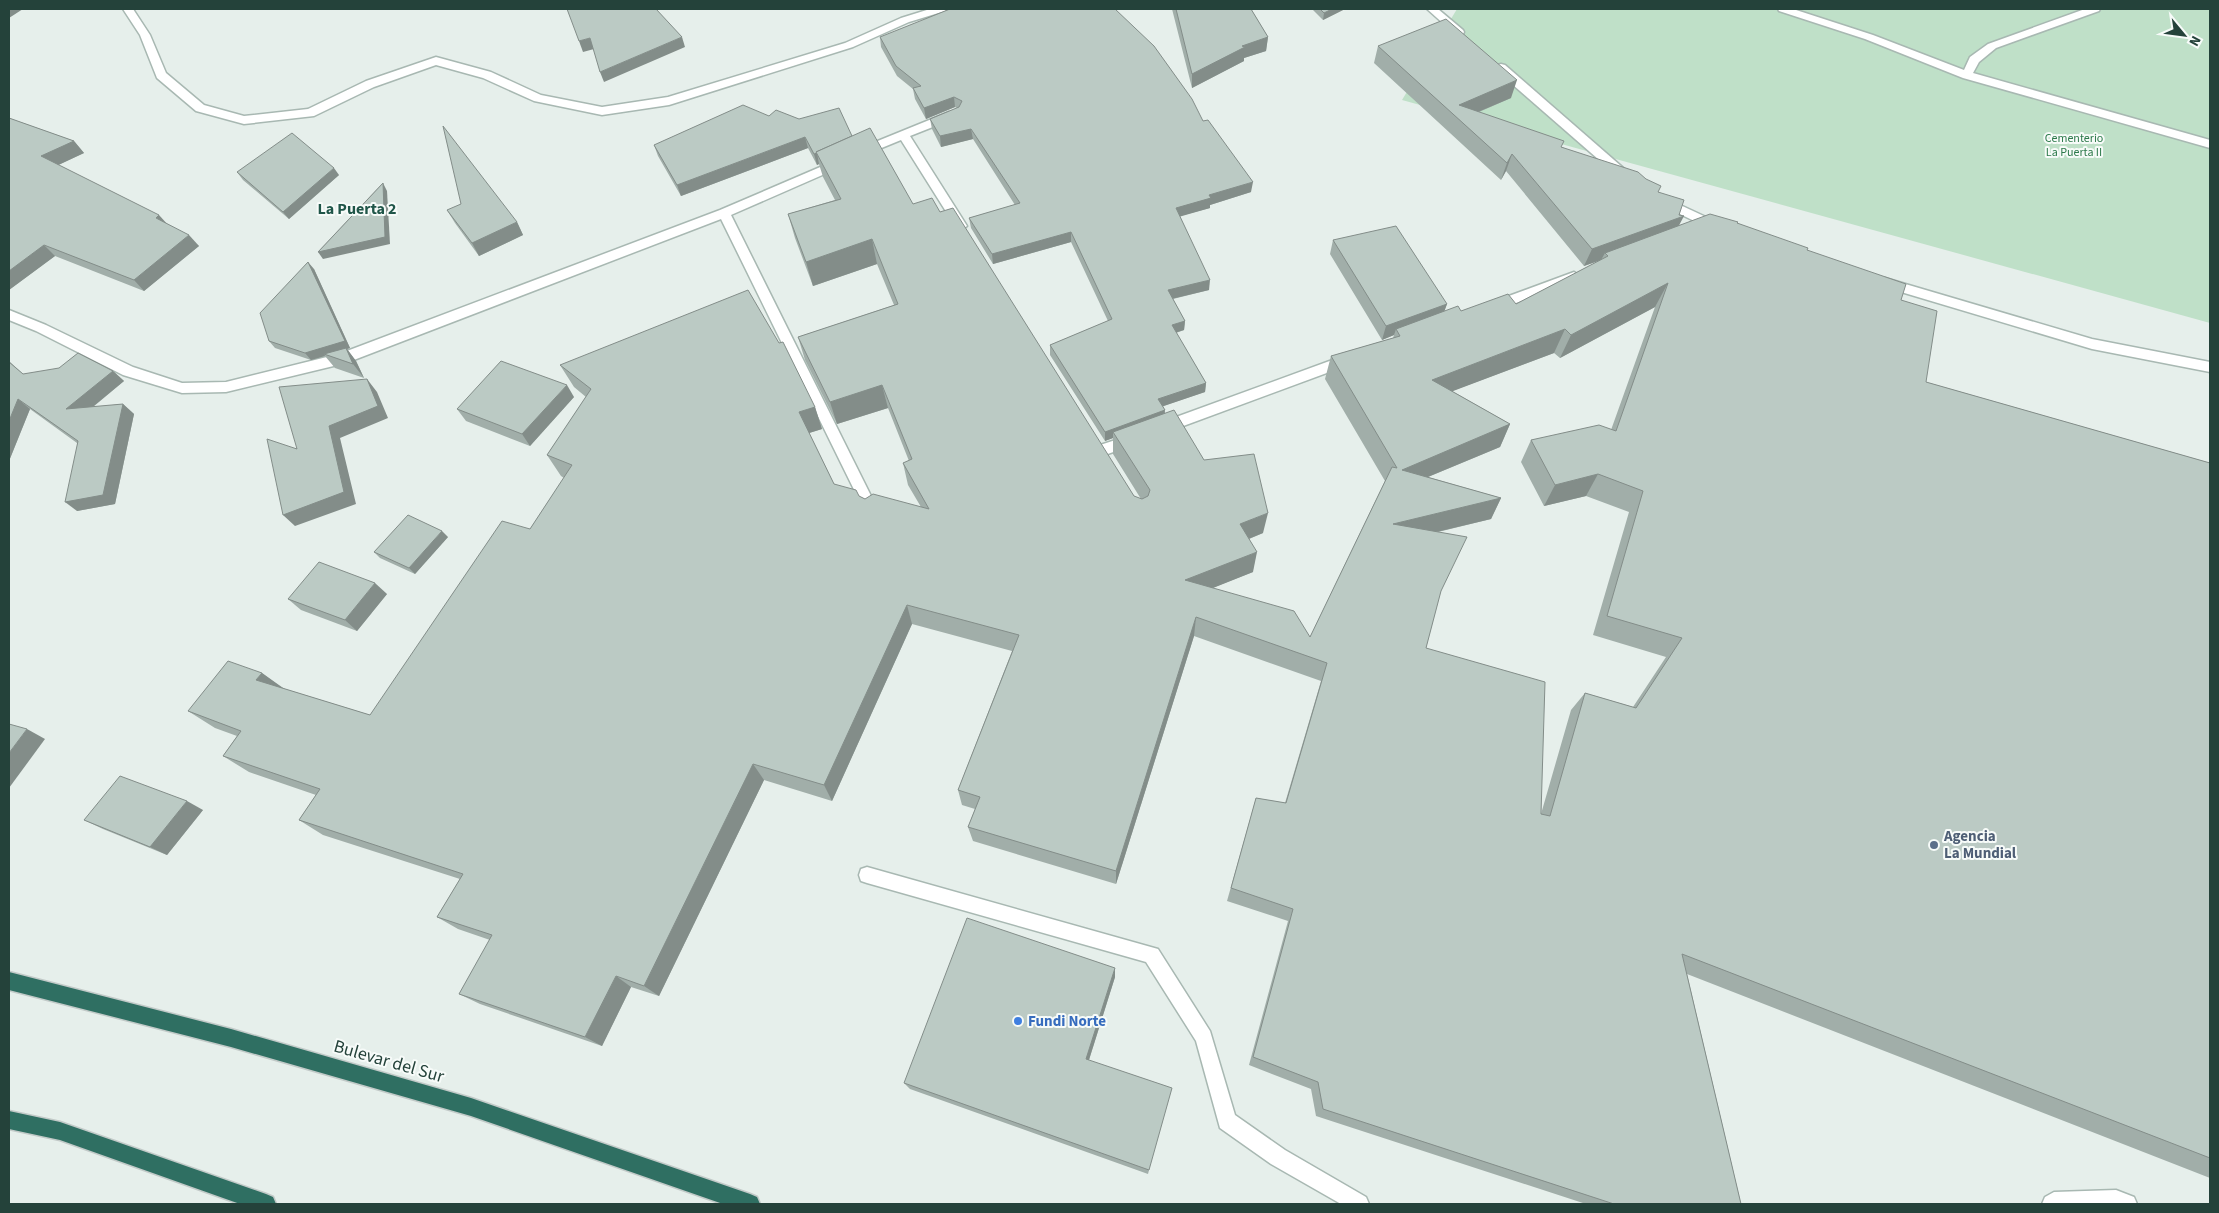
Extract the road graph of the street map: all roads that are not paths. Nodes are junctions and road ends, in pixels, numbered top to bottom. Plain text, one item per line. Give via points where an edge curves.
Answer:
1 (128, 9) edge
2 (941, 9) edge
3 (1432, 9) edge
4 (1783, 9) edge
5 (2095, 9) edge
6 (1470, 41) edge
7 (1492, 61) edge
8 (1967, 75) junction
9 (956, 114) edge
10 (903, 134) junction
11 (2210, 144) edge
12 (1635, 184) edge
13 (1652, 195) edge
14 (724, 213) junction
15 (1714, 226) junction
16 (1695, 232) edge
17 (1731, 232) edge
18 (966, 234) edge
19 (1584, 273) edge
20 (1876, 281) edge
21 (1482, 310) edge
22 (9, 315) edge
23 (1362, 355) edge
24 (2210, 368) edge
25 (1102, 450) edge
26 (872, 512) edge
27 (867, 875) dead end
28 (9, 981) edge
29 (9, 1120) edge
30 (266, 1204) edge
31 (750, 1204) edge
32 (1358, 1204) edge
33 (2052, 1204) edge
34 (2127, 1204) edge

1 - 2 street via 145,35 161,75 200,108 244,120 310,113 370,84 436,61 487,75 538,98 602,111 669,102 849,46 905,20
3 - 6 street
4 - 8 street via 1869,37
5 - 8 street via 1992,46 1974,60
7 - 12 street
8 - 11 street
9 - 10 street
10 - 14 street
10 - 18 street
13 - 15 street
14 - 22 street via 342,359 226,386 182,388 128,371
14 - 26 street
15 - 16 street
15 - 17 street
19 - 21 street
20 - 24 street via 2092,344
23 - 25 street
27 - 32 street via 1152,955 1204,1037 1227,1120 1278,1157
28 - 31 highway, Bulevar del Sur via 231,1038 471,1107
29 - 30 highway via 60,1131
33 - 34 street via 2116,1200

